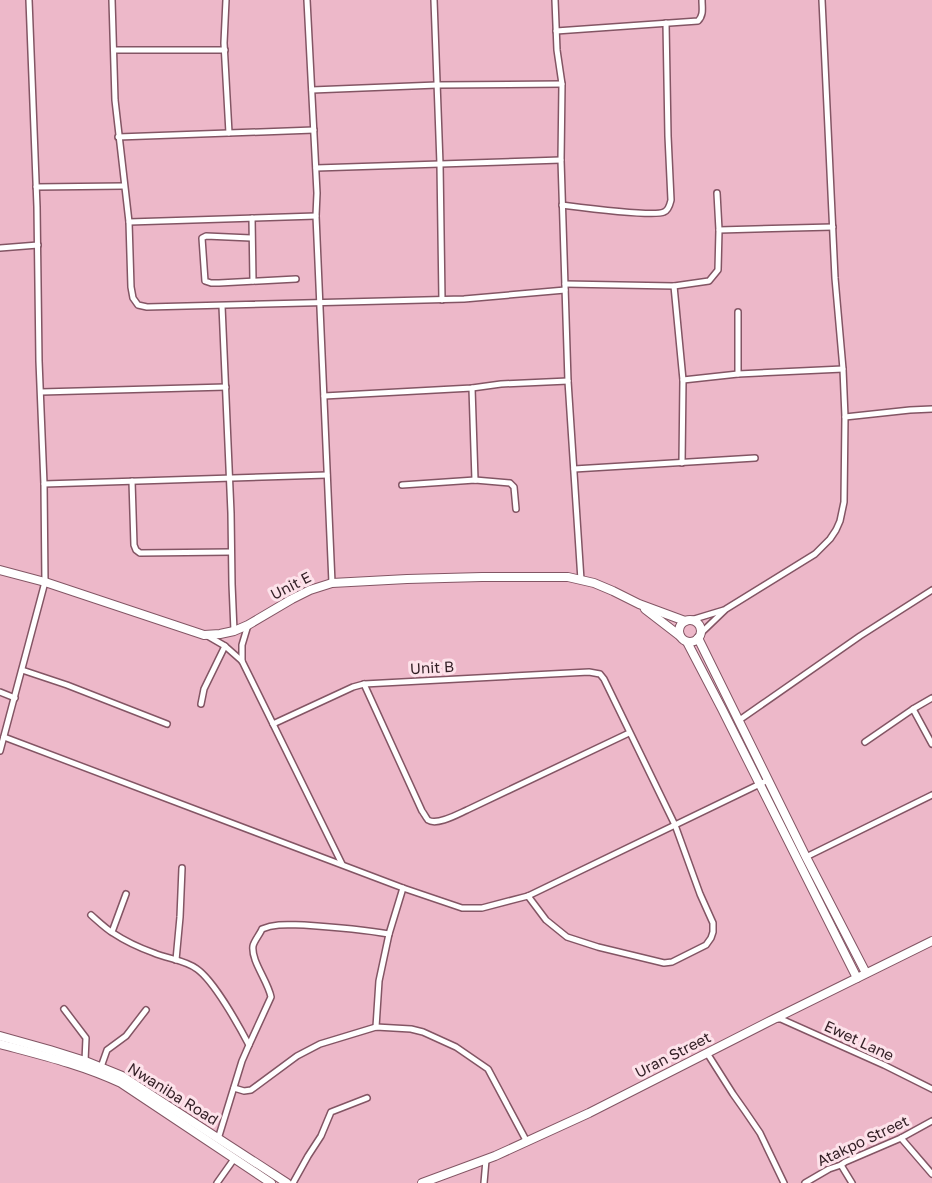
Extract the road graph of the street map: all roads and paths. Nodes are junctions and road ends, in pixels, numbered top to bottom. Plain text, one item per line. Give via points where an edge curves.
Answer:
1 (29, 0) edge
2 (112, 0) edge
3 (226, 0) edge
4 (308, 0) edge
5 (434, 0) edge
6 (555, 0) edge
7 (702, 0) edge
8 (822, 0) edge
9 (666, 23) junction
10 (556, 31) junction
11 (114, 50) junction
12 (225, 50) junction
13 (562, 84) junction
14 (437, 85) junction
15 (312, 90) junction
16 (314, 130) junction
17 (228, 133) junction
18 (118, 137) junction
19 (561, 160) junction
20 (440, 164) junction
21 (316, 168) junction
22 (124, 186) junction
23 (36, 187) junction
24 (717, 193) dead end
25 (562, 205) junction
26 (316, 216) junction
27 (252, 218) junction
28 (129, 222) junction
29 (833, 227) junction
30 (719, 230) junction
31 (251, 238) junction
32 (38, 245) junction
33 (0, 248) edge
34 (296, 279) dead end
35 (253, 281) junction
36 (674, 286) junction
37 (565, 287) junction
38 (442, 300) junction
39 (320, 304) junction
40 (222, 306) junction
41 (738, 312) dead end
42 (843, 369) junction
43 (738, 374) junction
44 (683, 380) junction
45 (568, 381) junction
46 (226, 387) junction
47 (472, 388) junction
48 (41, 392) junction
49 (324, 396) junction
50 (932, 410) edge
51 (845, 417) junction
52 (755, 458) dead end
53 (682, 463) junction
54 (574, 469) junction
55 (327, 475) junction
56 (230, 477) junction
57 (475, 480) junction
58 (132, 481) junction
59 (44, 484) junction
60 (402, 484) dead end
61 (516, 509) dead end
62 (231, 552) junction
63 (0, 570) edge
64 (581, 580) junction
65 (45, 582) junction
66 (332, 583) junction
67 (932, 590) edge
68 (639, 604) junction
69 (726, 609) junction
70 (688, 621) junction
71 (248, 625) junction
72 (234, 631) junction
73 (204, 635) junction
74 (699, 636) junction
75 (683, 639) junction
76 (225, 646) junction
77 (242, 661) junction
78 (22, 670) junction
79 (364, 684) junction
80 (0, 692) edge
81 (15, 698) junction
82 (932, 698) edge
83 (201, 704) dead end
84 (914, 709) junction
85 (738, 721) junction
86 (167, 724) dead end
87 (273, 724) junction
88 (629, 733) junction
89 (4, 737) junction
90 (865, 742) dead end
91 (932, 744) edge
92 (0, 751) edge
93 (764, 782) junction
94 (932, 795) edge
95 (675, 825) junction
96 (806, 857) junction
97 (342, 864) junction
98 (182, 868) dead end
99 (403, 888) junction
100 (126, 894) dead end
101 (528, 897) junction
102 (91, 915) dead end
103 (112, 932) junction
104 (389, 934) junction
105 (932, 940) edge
106 (176, 960) junction
107 (866, 973) junction
108 (857, 978) junction
109 (64, 1009) dead end
110 (146, 1010) dead end
111 (774, 1018) junction
112 (376, 1027) junction
113 (0, 1036) edge
114 (0, 1044) edge
115 (249, 1045) junction
116 (707, 1053) junction
117 (85, 1061) junction
118 (101, 1067) junction
119 (234, 1088) junction
120 (932, 1089) edge
121 (367, 1098) dead end
122 (932, 1121) edge
123 (218, 1138) junction
124 (901, 1138) junction
125 (527, 1142) junction
126 (234, 1159) junction
127 (486, 1160) junction
128 (841, 1165) junction
129 (932, 1174) edge
130 (217, 1183) edge
131 (271, 1183) edge
132 (287, 1183) edge
133 (293, 1183) edge
134 (422, 1183) edge
135 (484, 1183) edge
136 (784, 1183) edge
137 (805, 1183) edge
138 (852, 1183) edge

1 - 23 street
2 - 11 street
3 - 12 street
4 - 15 street
5 - 14 street
6 - 10 street
7 - 9 street via 703,13 698,21
8 - 29 street
9 - 10 street
9 - 25 street via 669,208 663,213 648,213
10 - 13 street
11 - 12 street
11 - 18 street
12 - 17 street
13 - 14 street
13 - 19 street
14 - 15 street
14 - 20 street
15 - 16 street
16 - 17 street
16 - 21 street
17 - 18 street
18 - 22 street
19 - 20 street
19 - 25 street
20 - 21 street
20 - 38 street
21 - 26 street
22 - 23 street
22 - 28 street
23 - 32 street
24 - 30 street
25 - 37 street
26 - 27 street
26 - 39 street
27 - 28 street
27 - 31 street
28 - 40 street via 131,287 138,305
29 - 30 street
29 - 42 street
30 - 36 street via 715,275 709,281
31 - 35 street
31 - 35 street via 202,238 205,281
32 - 33 street
32 - 48 street
34 - 35 street
36 - 37 street
36 - 44 street
37 - 38 street
37 - 45 street
38 - 39 street
39 - 40 street
39 - 49 street
40 - 46 street
41 - 43 street
42 - 43 street
42 - 51 street
43 - 44 street
44 - 53 street
45 - 47 street
45 - 54 street
46 - 48 street
46 - 56 street
47 - 49 street
47 - 57 street
48 - 59 street
49 - 55 street
50 - 51 street
51 - 69 street via 844,502 830,539 815,554
52 - 53 street
53 - 54 street
54 - 64 street
55 - 56 street
55 - 66 street
56 - 58 street
56 - 62 street
57 - 60 street
57 - 61 street via 510,483
58 - 59 street
58 - 62 street via 134,545 140,553
59 - 65 street
62 - 72 street
63 - 65 street, Unit E
64 - 66 street, Unit E via 557,576
64 - 68 street, Unit E
65 - 73 street, Unit E
65 - 78 street
66 - 71 street, Unit E via 301,595
67 - 85 street
68 - 70 street
68 - 75 street
69 - 70 street
69 - 74 street
70 - 74 street via 700,626
70 - 75 street via 679,628
71 - 72 street, Unit E
71 - 77 street
72 - 73 street, Unit E
73 - 76 street
74 - 75 street via 693,642
74 - 85 street
75 - 93 street
76 - 77 street
76 - 83 street
77 - 87 street
78 - 81 street
78 - 86 street
79 - 87 street, Unit B
79 - 88 street, Unit B via 590,672 604,679
79 - 88 street via 422,811 433,821 440,822 467,810
80 - 81 street
81 - 89 street
82 - 84 street
84 - 90 street
84 - 91 street
85 - 93 street
87 - 97 street
88 - 95 street
89 - 92 street
89 - 97 street
93 - 95 street
93 - 96 street
93 - 108 street
94 - 96 street
95 - 101 street
95 - 101 street via 713,923 713,932 706,945 672,962 567,937 546,920
96 - 107 street
97 - 99 street
98 - 106 street
99 - 101 street via 462,908 482,908
99 - 104 street
100 - 103 street
102 - 103 street
103 - 106 street
104 - 112 street via 379,981
104 - 115 street via 349,927 277,924 262,929 253,945 272,997
105 - 107 street, Uran Street
106 - 115 street via 197,968 206,977
107 - 108 street, Uran Street
108 - 111 street, Uran Street
109 - 117 street via 86,1038
110 - 118 street via 126,1036 107,1050
111 - 116 street, Uran Street
111 - 120 street, Ewet Lane
112 - 119 street via 320,1044 251,1090
112 - 125 street via 423,1032 483,1065
113 - 117 street, Nwaniba Road
114 - 126 street via 121,1083
115 - 119 street
116 - 125 street, Uran Street
116 - 136 street via 760,1133
117 - 118 street, Nwaniba Road
118 - 123 street, Nwaniba Road via 130,1081
119 - 123 street
121 - 133 street via 331,1112
122 - 124 street, Atakpo Street
123 - 132 street, Nwaniba Road
124 - 128 street, Atakpo Street
124 - 129 street
125 - 127 street, Uran Street
126 - 130 street
126 - 131 street
127 - 134 street, Uran Street
127 - 135 street
128 - 137 street, Atakpo Street
128 - 138 street

